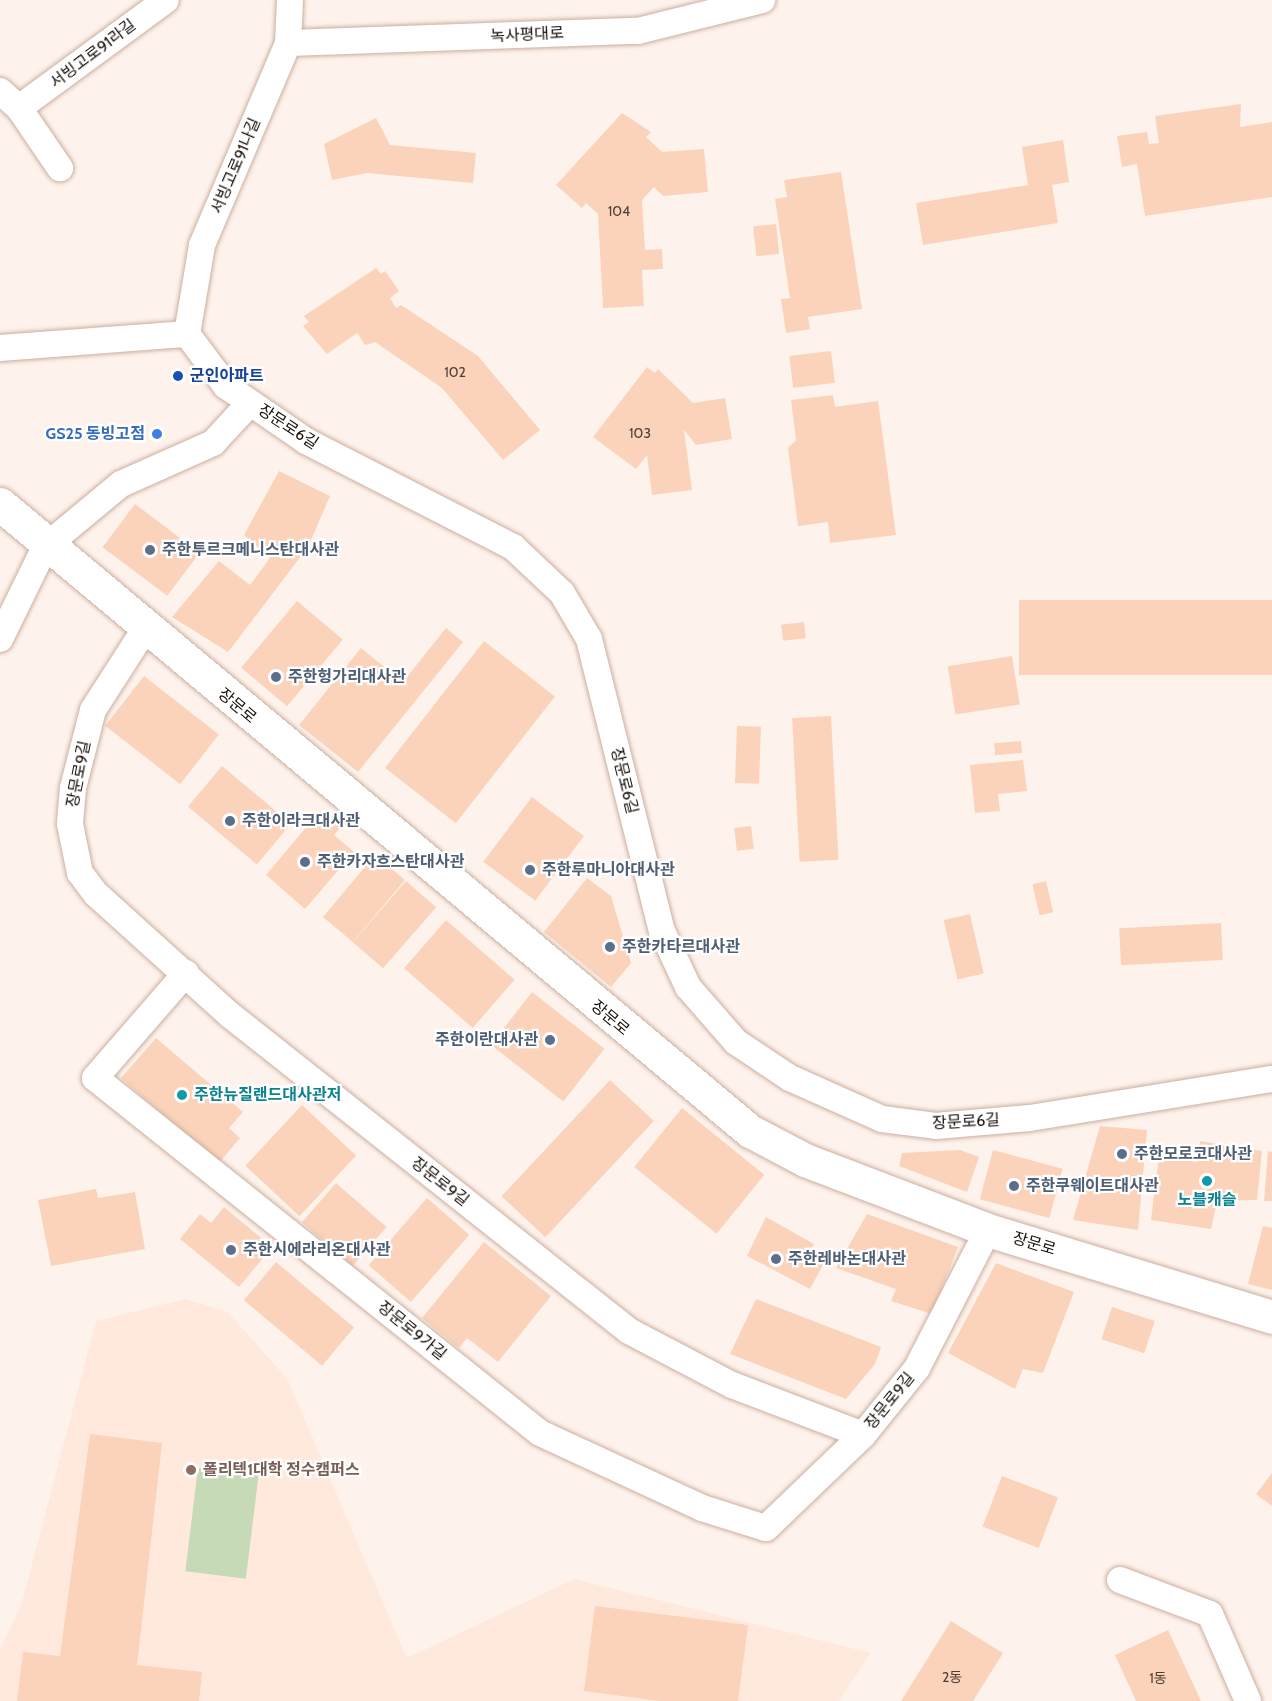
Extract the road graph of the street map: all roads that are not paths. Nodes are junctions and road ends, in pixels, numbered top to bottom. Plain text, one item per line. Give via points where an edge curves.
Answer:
1 (166, 0) edge
2 (290, 0) edge
3 (762, 0) edge
4 (288, 43) junction
5 (0, 91) edge
6 (19, 108) junction
7 (60, 168) dead end
8 (187, 334) junction
9 (0, 348) edge
10 (250, 403) junction
11 (0, 504) edge
12 (45, 547) junction
13 (145, 629) junction
14 (0, 639) edge
15 (186, 973) junction
16 (1272, 1079) edge
17 (988, 1230) junction
18 (1272, 1317) edge
19 (863, 1435) junction
20 (1120, 1580) dead end
21 (1248, 1701) edge

1 - 6 street, 서빙고로91라길
2 - 4 street, 서빙고로91나길
3 - 4 street, 녹사평대로 via 638,31
4 - 8 street, 서빙고로91나길 via 202,245
5 - 6 street
6 - 7 street
8 - 9 street
8 - 10 street, 장문로6길 via 226,386
10 - 12 street via 213,443 121,484
10 - 16 street, 장문로6길 via 306,441 513,548 562,593 589,639 662,931 688,987 736,1042 781,1072 882,1119 936,1126 1030,1118
11 - 12 street, 장문로
12 - 13 street, 장문로
12 - 14 street
13 - 15 street, 장문로9길 via 93,710 70,824 80,873 96,894
13 - 17 street, 장문로 via 750,1131 805,1160
15 - 19 street, 장문로9길 via 230,1015 629,1331 732,1385
15 - 19 street, 장문로9가길 via 95,1078 540,1433 702,1508 766,1528
17 - 18 street, 장문로
17 - 19 street, 장문로9길 via 917,1368
20 - 21 street via 1209,1614

